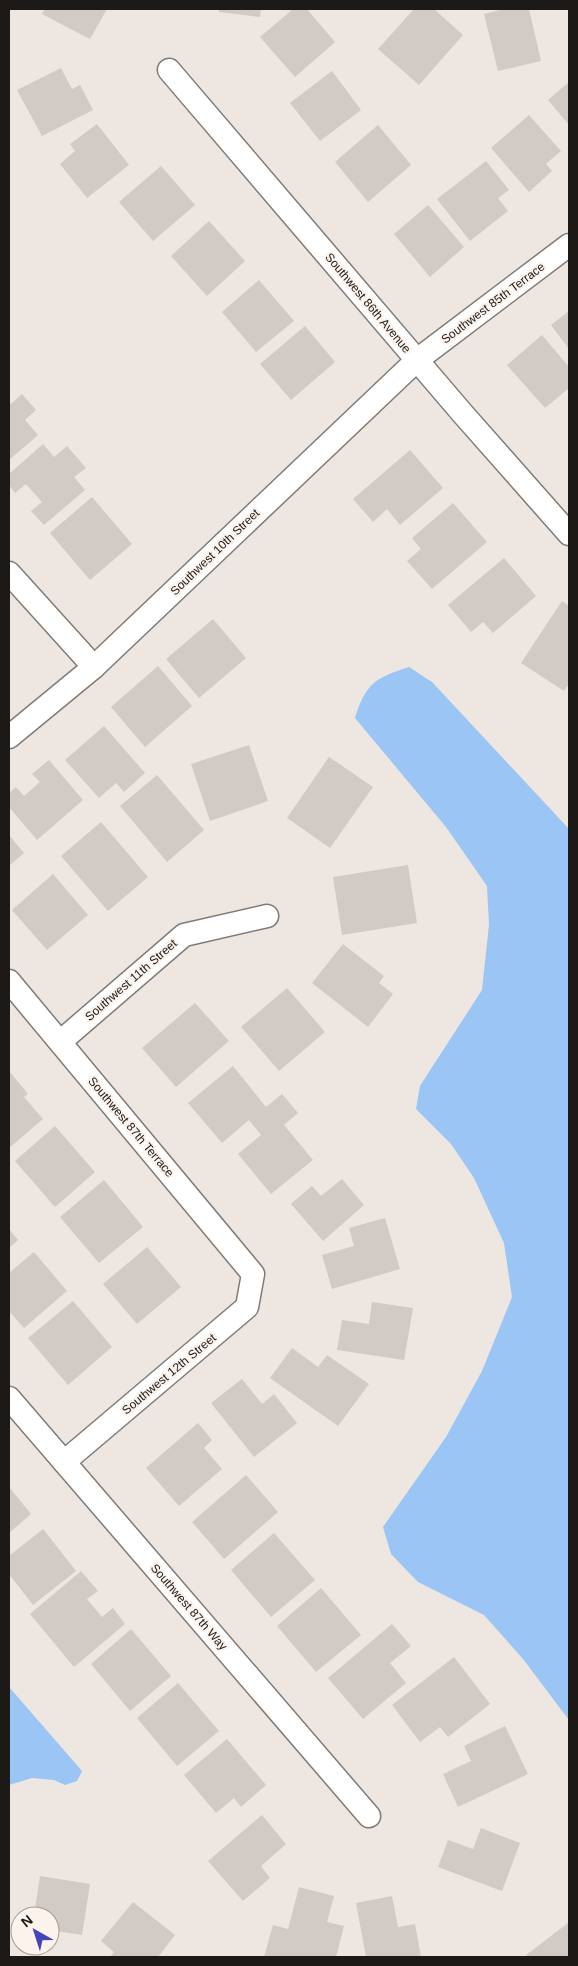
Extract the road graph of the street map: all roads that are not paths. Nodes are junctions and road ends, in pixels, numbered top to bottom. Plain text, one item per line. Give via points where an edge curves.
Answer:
1 (169, 70) dead end
2 (569, 245) edge
3 (417, 360) junction
4 (569, 534) edge
5 (9, 574) edge
6 (94, 667) junction
7 (9, 737) edge
8 (267, 916) dead end
9 (9, 981) edge
10 (60, 1042) junction
11 (253, 1274) joint
12 (9, 1398) edge
13 (64, 1462) junction
14 (369, 1816) dead end

1 - 3 street, Southwest 86th Avenue
2 - 3 street, Southwest 85th Terrace
3 - 4 street, Southwest 86th Avenue
3 - 6 street, Southwest 10th Street
5 - 6 street
6 - 7 street, Southwest 10th Street
8 - 10 street, Southwest 11th Street via 184,935
9 - 10 street, Southwest 87th Terrace
10 - 11 street, Southwest 87th Terrace
11 - 13 street, Southwest 12th Street via 247,1307
12 - 13 street, Southwest 87th Way
13 - 14 street, Southwest 87th Way

